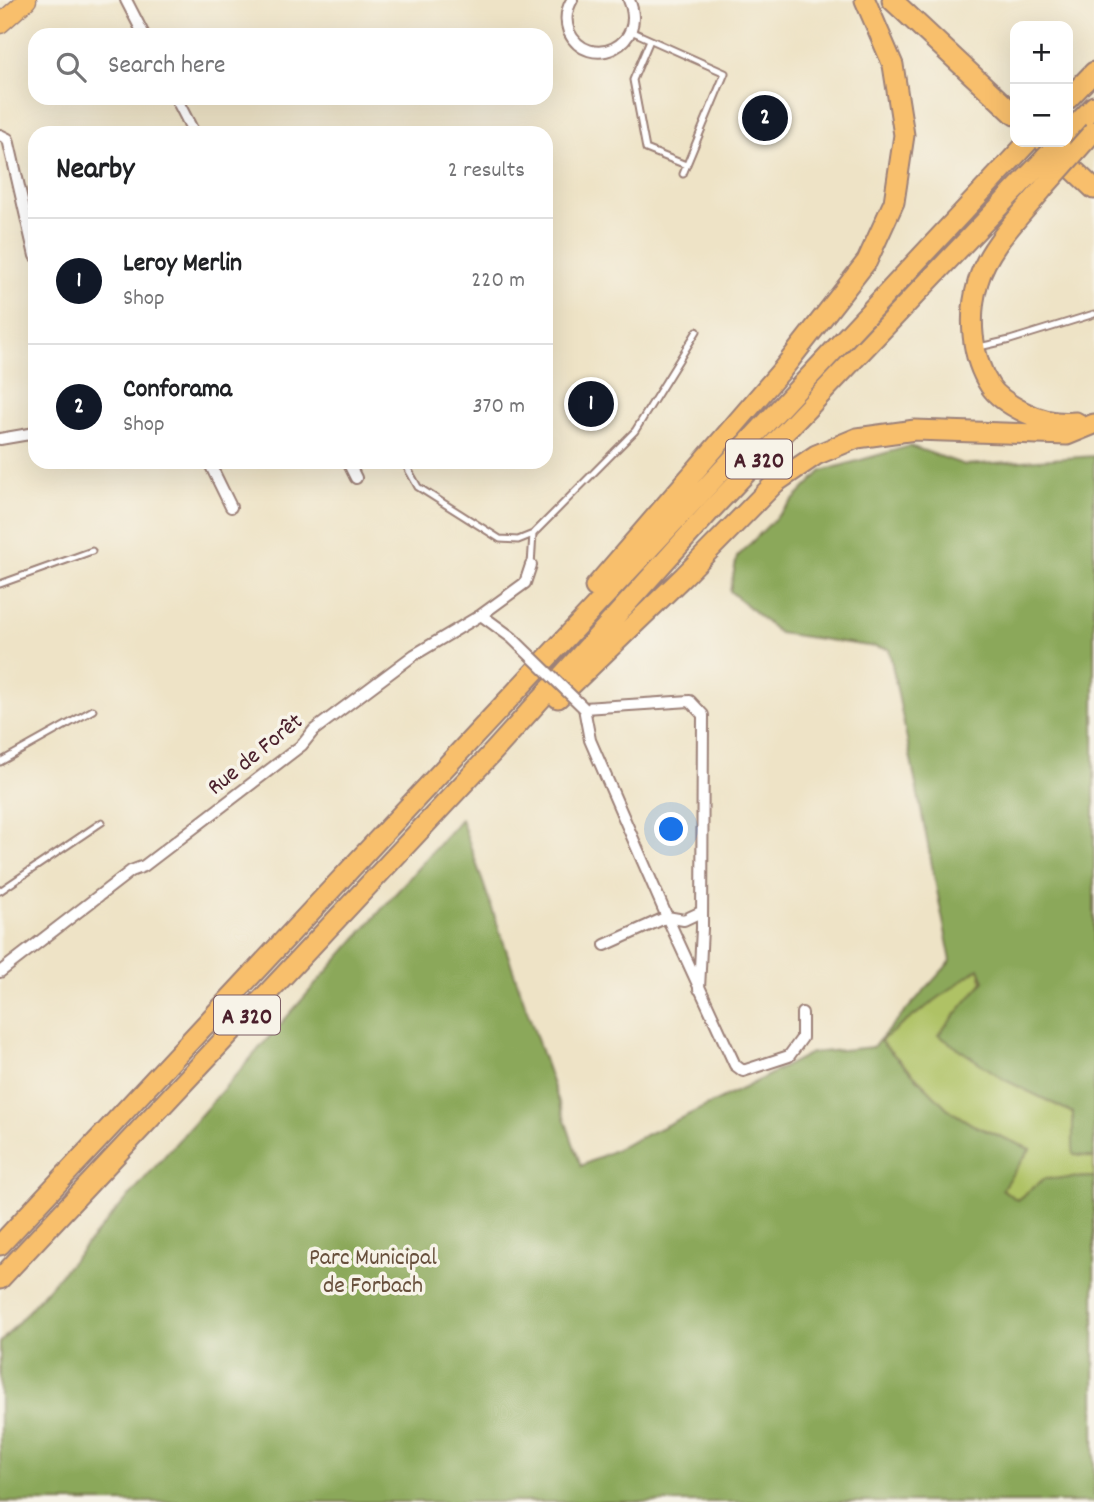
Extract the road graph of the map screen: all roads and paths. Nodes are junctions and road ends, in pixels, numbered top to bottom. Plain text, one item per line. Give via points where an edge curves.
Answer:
1 (27, 0) edge
2 (126, 0) edge
3 (572, 0) edge
4 (629, 0) edge
5 (865, 0) edge
6 (892, 0) edge
7 (0, 24) edge
8 (140, 28) edge
9 (631, 32) junction
10 (649, 40) junction
11 (1094, 72) edge
12 (1073, 94) edge
13 (180, 105) edge
14 (1010, 110) edge
15 (1091, 117) edge
16 (190, 126) edge
17 (1073, 130) edge
18 (0, 135) edge
19 (1049, 147) edge
20 (1057, 147) edge
21 (1022, 149) edge
22 (686, 165) junction
23 (683, 174) dead end
24 (1038, 180) junction
25 (1094, 189) edge
26 (28, 216) edge
27 (1094, 314) edge
28 (697, 331) dead end
29 (976, 348) junction
30 (1094, 422) edge
31 (28, 434) edge
32 (0, 439) edge
33 (212, 469) edge
34 (352, 469) edge
35 (408, 469) edge
36 (356, 478) dead end
37 (231, 507) dead end
38 (533, 534) junction
39 (92, 551) dead end
40 (531, 565) joint
41 (0, 584) edge
42 (481, 615) junction
43 (552, 652) junction
44 (584, 708) junction
45 (93, 710) dead end
46 (494, 751) junction
47 (0, 762) edge
48 (102, 822) dead end
49 (0, 891) edge
50 (701, 912) junction
51 (667, 917) junction
52 (605, 945) dead end
53 (0, 972) edge
54 (699, 989) junction
55 (802, 1013) dead end
56 (0, 1245) edge
57 (0, 1279) edge

1 - 7 main road
2 - 8 street
3 - 9 street via 567,26 578,44 587,49 608,51
4 - 9 street via 634,21
5 - 43 highway via 893,65 904,135 894,202 867,261 782,370 595,587
6 - 14 highway
9 - 10 lane
10 - 22 lane via 633,80 646,149
10 - 22 lane via 725,73
11 - 12 highway
13 - 16 street
15 - 17 highway
15 - 24 highway, bridge
18 - 26 street via 8,139
19 - 25 highway
20 - 24 highway, A 320, bridge
21 - 43 highway, A 320
22 - 23 lane
24 - 29 highway via 978,282 972,326
24 - 46 highway, A 320 via 711,510
27 - 29 lane
28 - 38 lane via 635,431
29 - 30 highway via 991,388 1011,405 1037,418 1065,424
30 - 46 highway via 1067,435 915,429 857,438 816,455 775,483 554,702
31 - 32 street
33 - 37 street
34 - 36 street
35 - 38 lane via 418,487 500,539 518,540
38 - 40 lane
39 - 41 lane
40 - 42 street, Rue de Forêt via 525,583
42 - 44 street, bridge via 511,637
42 - 53 street, Rue de Forêt via 414,655 181,838
43 - 56 highway, A 320
44 - 50 street via 690,701 703,715
44 - 51 street via 590,740
45 - 47 lane
46 - 57 highway, A 320
48 - 49 lane
50 - 51 street via 684,920
50 - 54 street
51 - 52 street
51 - 54 street
54 - 55 street via 735,1065 743,1071 789,1056 802,1038

